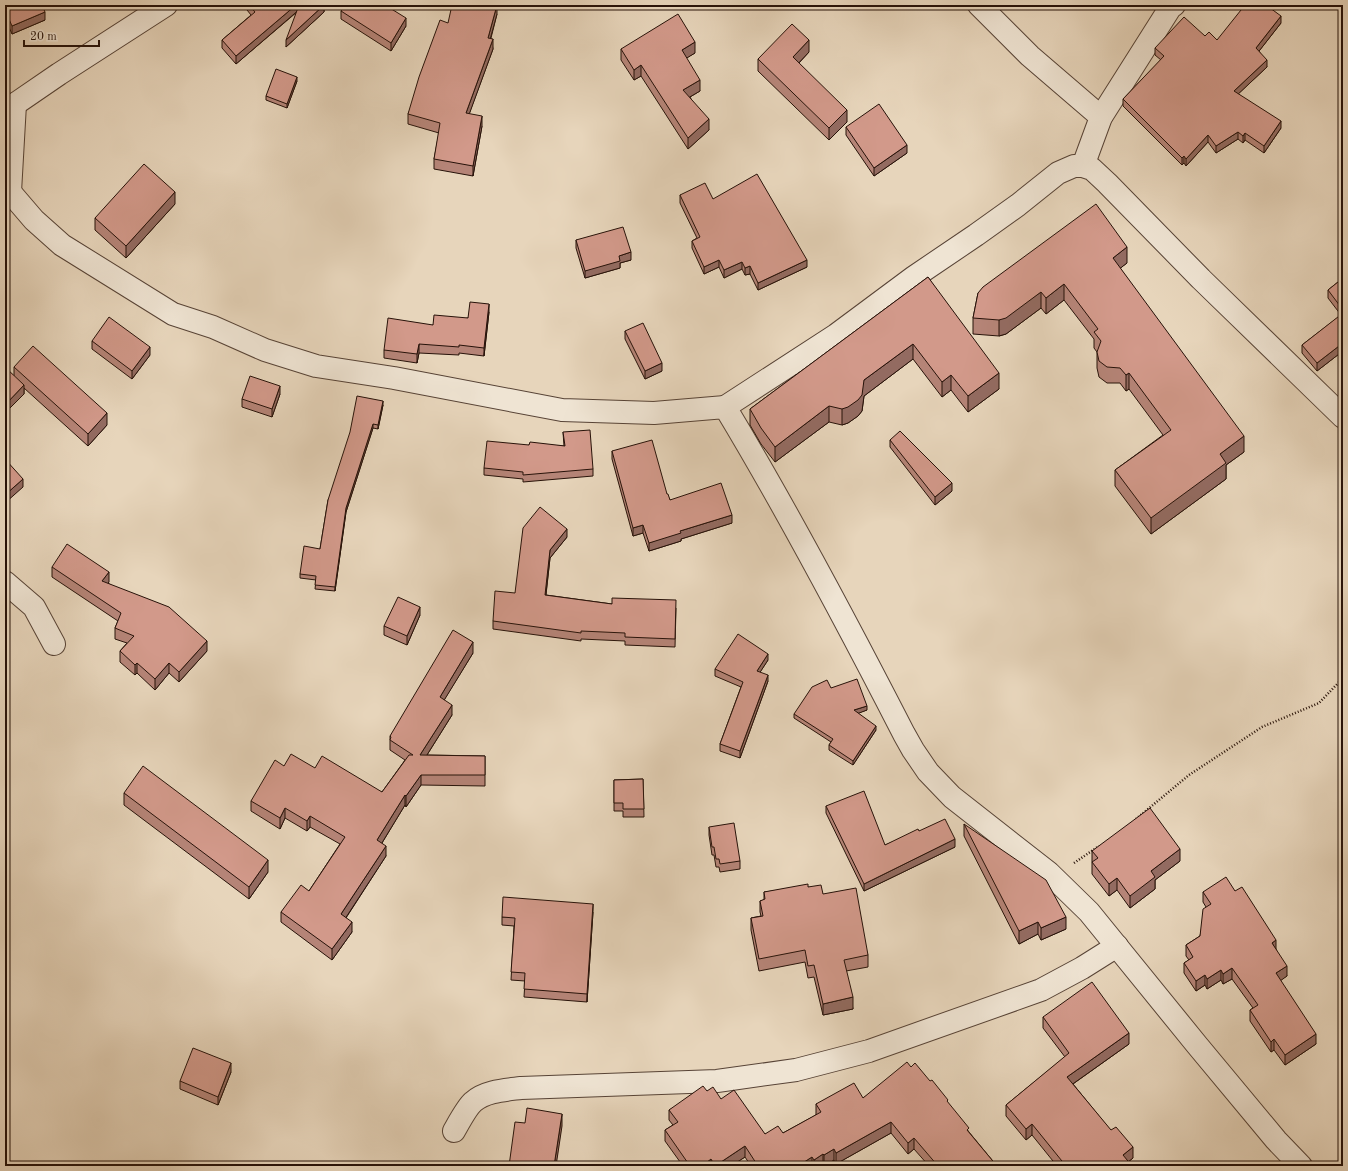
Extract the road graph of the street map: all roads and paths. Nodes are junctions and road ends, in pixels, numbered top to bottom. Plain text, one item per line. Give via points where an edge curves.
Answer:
1 (166, 5) edge
2 (979, 5) edge
3 (1174, 5) edge
4 (10, 108) edge
5 (1101, 117) junction
6 (1083, 166) junction
7 (8, 190) edge
8 (725, 407) junction
9 (1343, 417) edge
10 (5, 582) edge
11 (54, 644) dead end
12 (1343, 678) edge
13 (1134, 820) edge
14 (1103, 843) edge
15 (1049, 873) junction
16 (1117, 946) junction
17 (454, 1132) dead end
18 (1301, 1166) edge

1 - 4 street
2 - 5 street via 1030,56
3 - 5 street
4 - 7 street
5 - 6 street
6 - 8 street via 1074,166 1058,173 1000,218 836,334
6 - 9 street via 1092,169 1107,182 1201,279
7 - 8 street via 34,220 62,245 173,314 213,327 265,350 316,366 562,410 654,413
8 - 15 street via 811,557 913,750 928,772 952,797
10 - 11 street via 34,607
12 - 13 path via 1320,703 1262,727 1189,775
14 - 15 path via 1071,865
15 - 16 street via 1089,912
16 - 17 street via 1040,990 869,1051 796,1070 717,1082 498,1090 472,1102
16 - 18 street via 1276,1140

